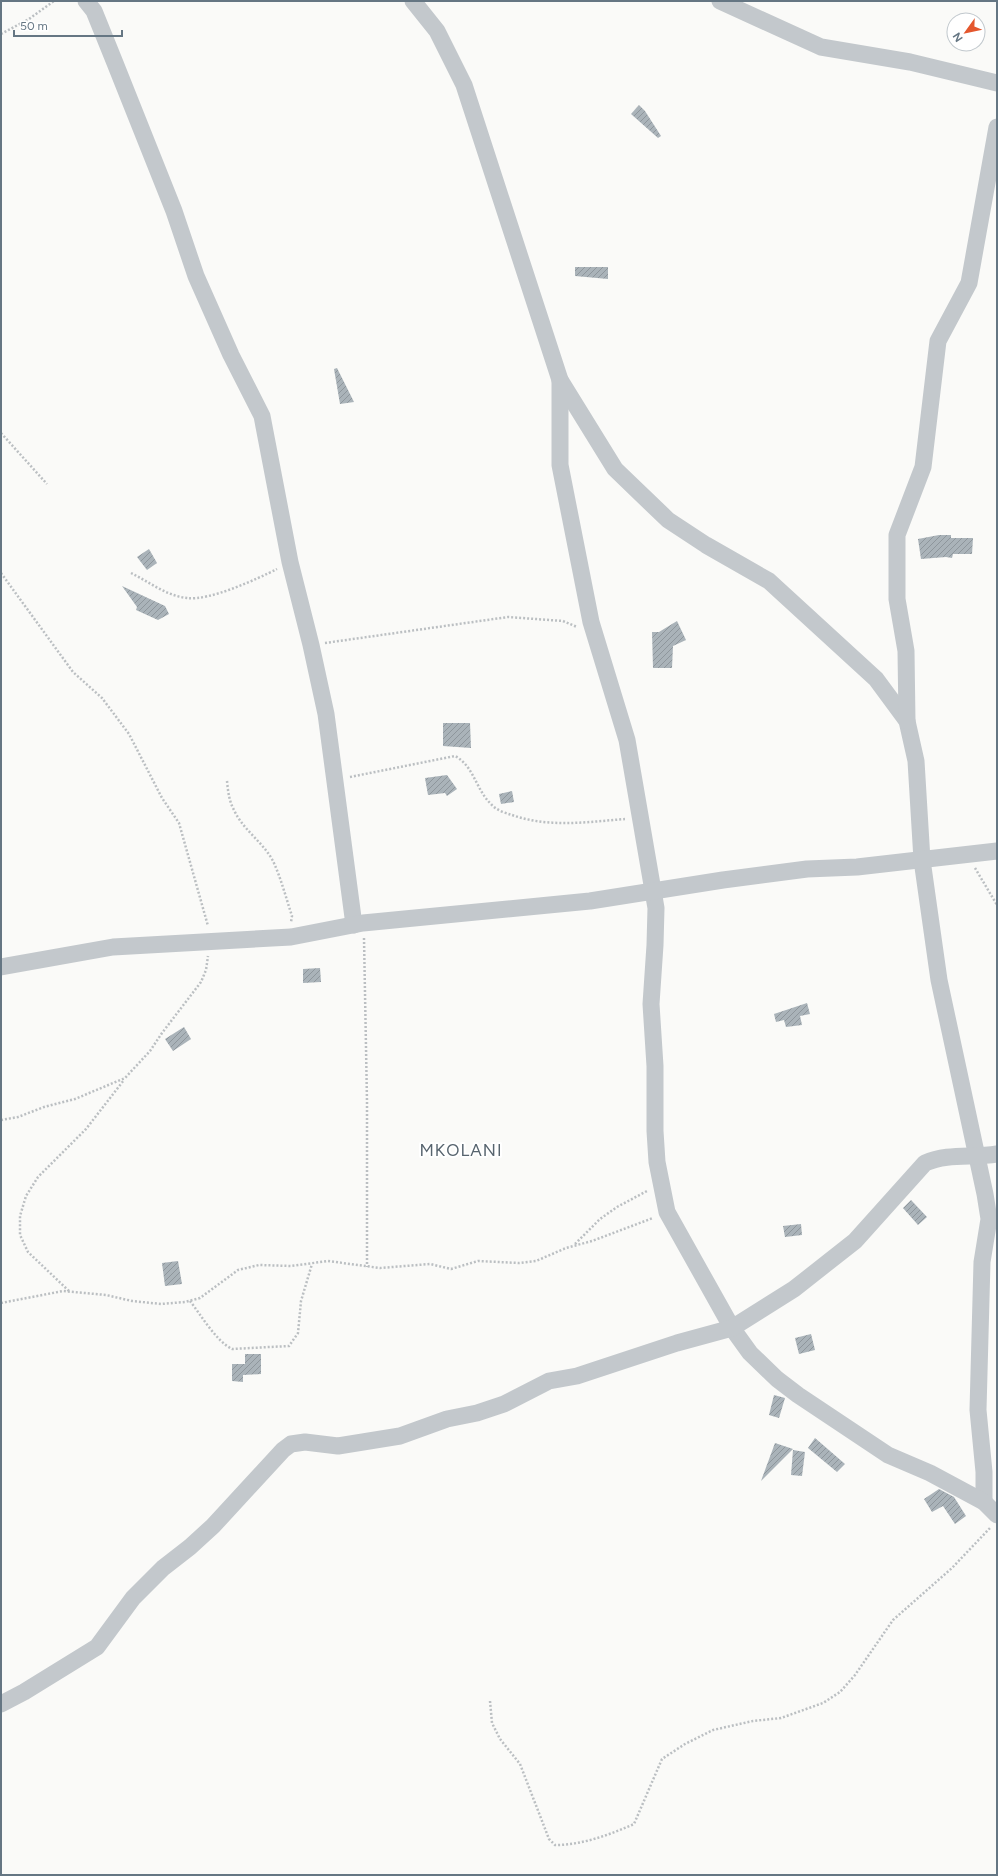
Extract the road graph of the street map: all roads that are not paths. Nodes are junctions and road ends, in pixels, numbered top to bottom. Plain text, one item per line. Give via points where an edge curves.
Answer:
1 (86, 1) edge
2 (413, 1) edge
3 (720, 1) edge
4 (997, 83) edge
5 (997, 128) edge
6 (560, 380) junction
7 (907, 721) junction
8 (997, 851) edge
9 (922, 860) junction
10 (652, 891) junction
11 (359, 924) junction
12 (1, 967) edge
13 (997, 1154) edge
14 (976, 1156) junction
15 (732, 1328) junction
16 (984, 1502) junction
17 (995, 1520) edge
18 (1, 1704) edge

1 - 11 street via 94,11 118,70 174,211 196,276 231,355 262,416 290,562 326,714
2 - 6 street via 436,31 464,85
3 - 4 street via 821,47 910,62
5 - 7 street via 969,283 938,341 923,467 897,534 897,599 906,651
6 - 7 street via 615,469 668,520 769,581 876,679
6 - 10 street via 560,465 590,622 627,740
7 - 9 street via 916,761
8 - 9 street
9 - 10 street via 807,869
9 - 14 street via 939,980
10 - 11 street via 590,901
10 - 15 street via 656,908 651,1004 655,1066 655,1131 660,1183 667,1212
11 - 12 street via 291,937 113,947
13 - 14 street
14 - 15 street via 937,1157 924,1163 855,1241 794,1289
14 - 16 street via 988,1219 982,1262 978,1382
15 - 16 street via 750,1353 798,1395 888,1455 930,1473
15 - 18 street via 670,1345 577,1376 549,1381 504,1404 447,1419 400,1436 338,1446 305,1442 291,1444 213,1526 163,1568 133,1598 97,1647
16 - 17 street

